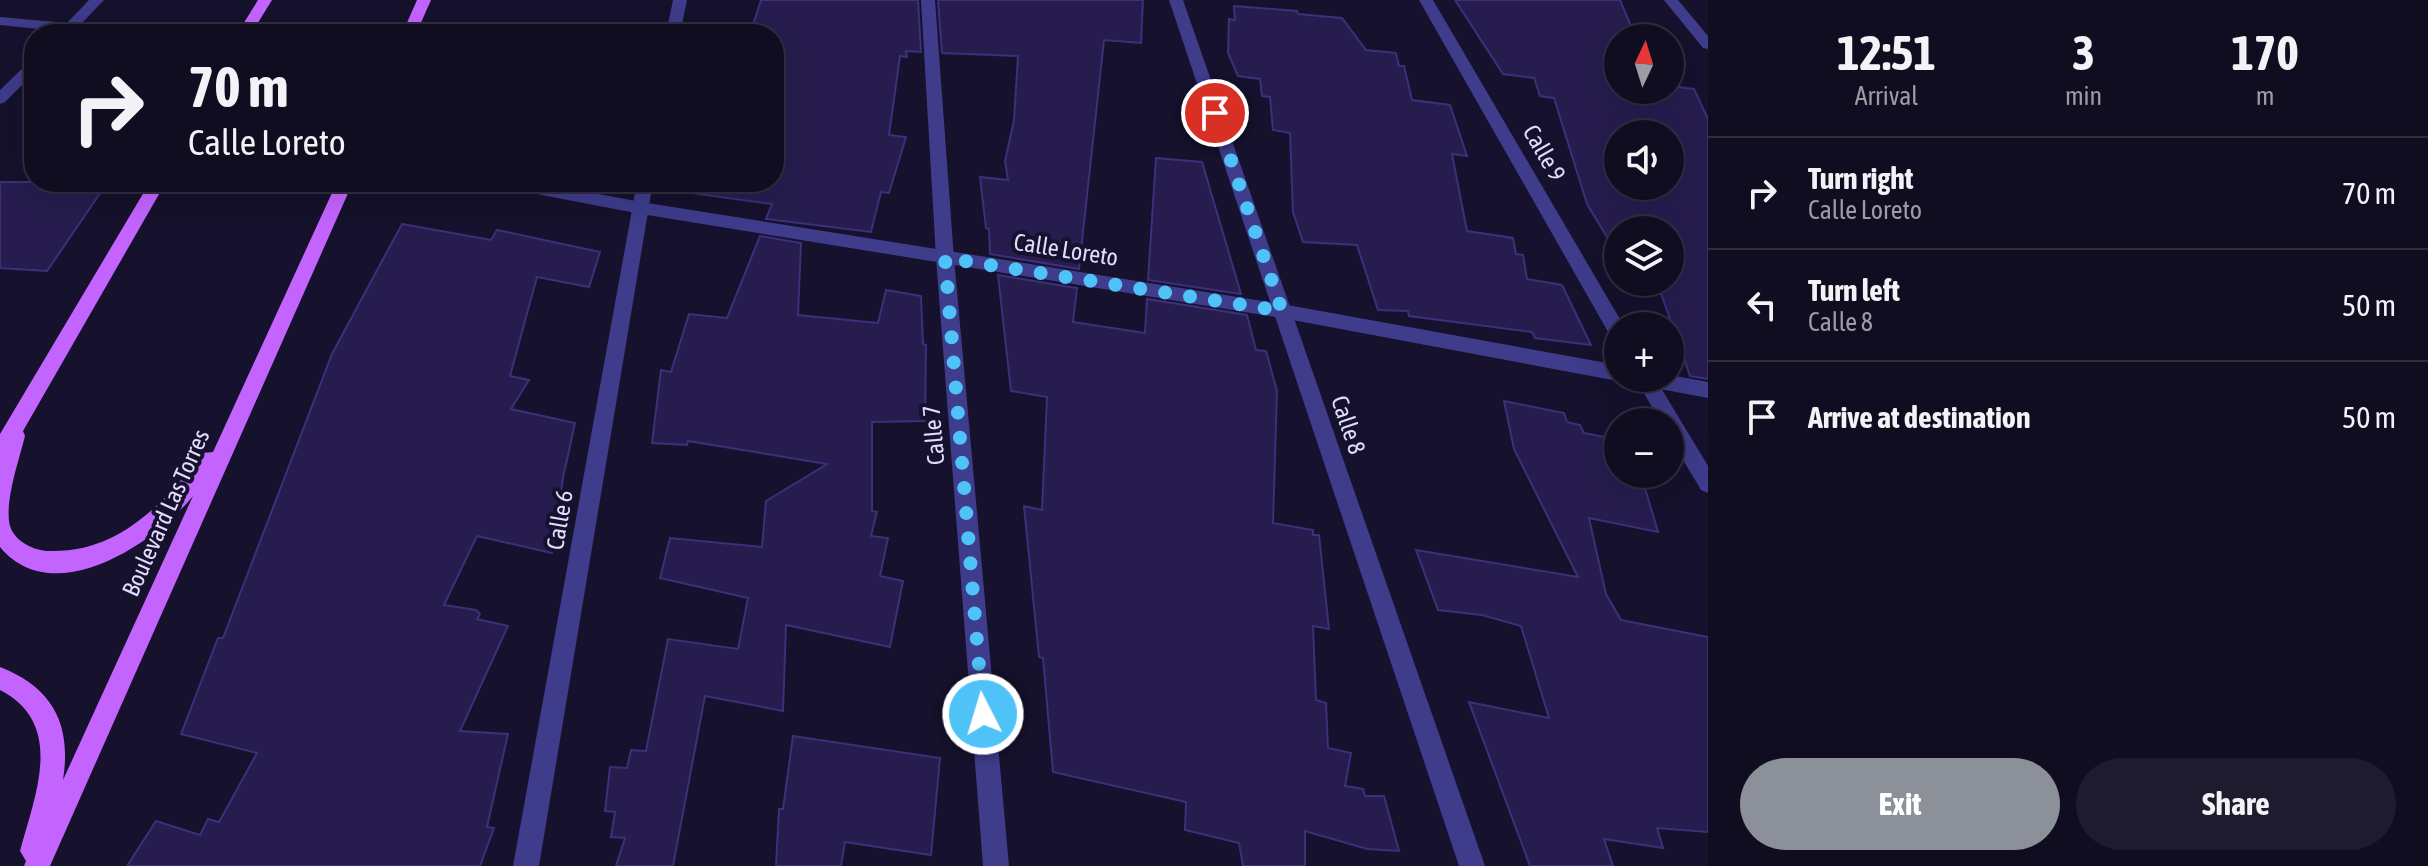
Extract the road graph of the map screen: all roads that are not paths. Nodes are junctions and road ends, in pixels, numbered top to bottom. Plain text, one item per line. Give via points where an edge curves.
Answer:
1 (97, 0) edge
2 (265, 0) edge
3 (424, 0) edge
4 (680, 0) edge
5 (928, 0) edge
6 (1176, 0) edge
7 (1426, 0) edge
8 (1671, 0) edge
9 (0, 21) edge
10 (74, 24) edge
11 (250, 24) edge
12 (413, 24) edge
13 (675, 24) edge
14 (24, 25) edge
15 (1708, 45) edge
16 (24, 75) edge
17 (0, 99) edge
18 (152, 192) edge
19 (340, 192) edge
20 (558, 192) edge
21 (643, 192) edge
22 (641, 208) junction
23 (945, 258) junction
24 (1282, 311) junction
25 (1606, 312) edge
26 (1604, 370) edge
27 (1684, 386) edge
28 (1708, 390) edge
29 (1652, 392) edge
30 (19, 420) junction
31 (230, 433) junction
32 (0, 452) edge
33 (1708, 484) edge
34 (0, 522) edge
35 (0, 529) edge
36 (0, 678) edge
37 (28, 866) edge
38 (37, 866) edge
39 (526, 866) edge
40 (996, 866) edge
41 (1472, 866) edge

1 - 10 street
2 - 11 main road
3 - 12 main road
4 - 13 street
5 - 23 street, Calle 7
6 - 24 street, Calle 8
7 - 25 street, Calle 9
8 - 15 street
9 - 14 street
16 - 17 street
18 - 30 main road
19 - 31 main road, Boulevard Las Torres
20 - 22 street, Calle Loreto
21 - 22 street, Calle 6
22 - 23 street, Calle Loreto
22 - 39 street, Calle 6
23 - 24 street, Calle Loreto
23 - 40 street, Calle 7
24 - 26 street, Calle Loreto
24 - 41 street, Calle 8
27 - 28 street
29 - 33 street
30 - 32 main road
30 - 34 main road via 0,496
31 - 35 main road via 160,518 135,539 104,554 36,563 12,548
31 - 38 main road, Boulevard Las Torres
36 - 37 main road via 31,696 49,723 54,752

